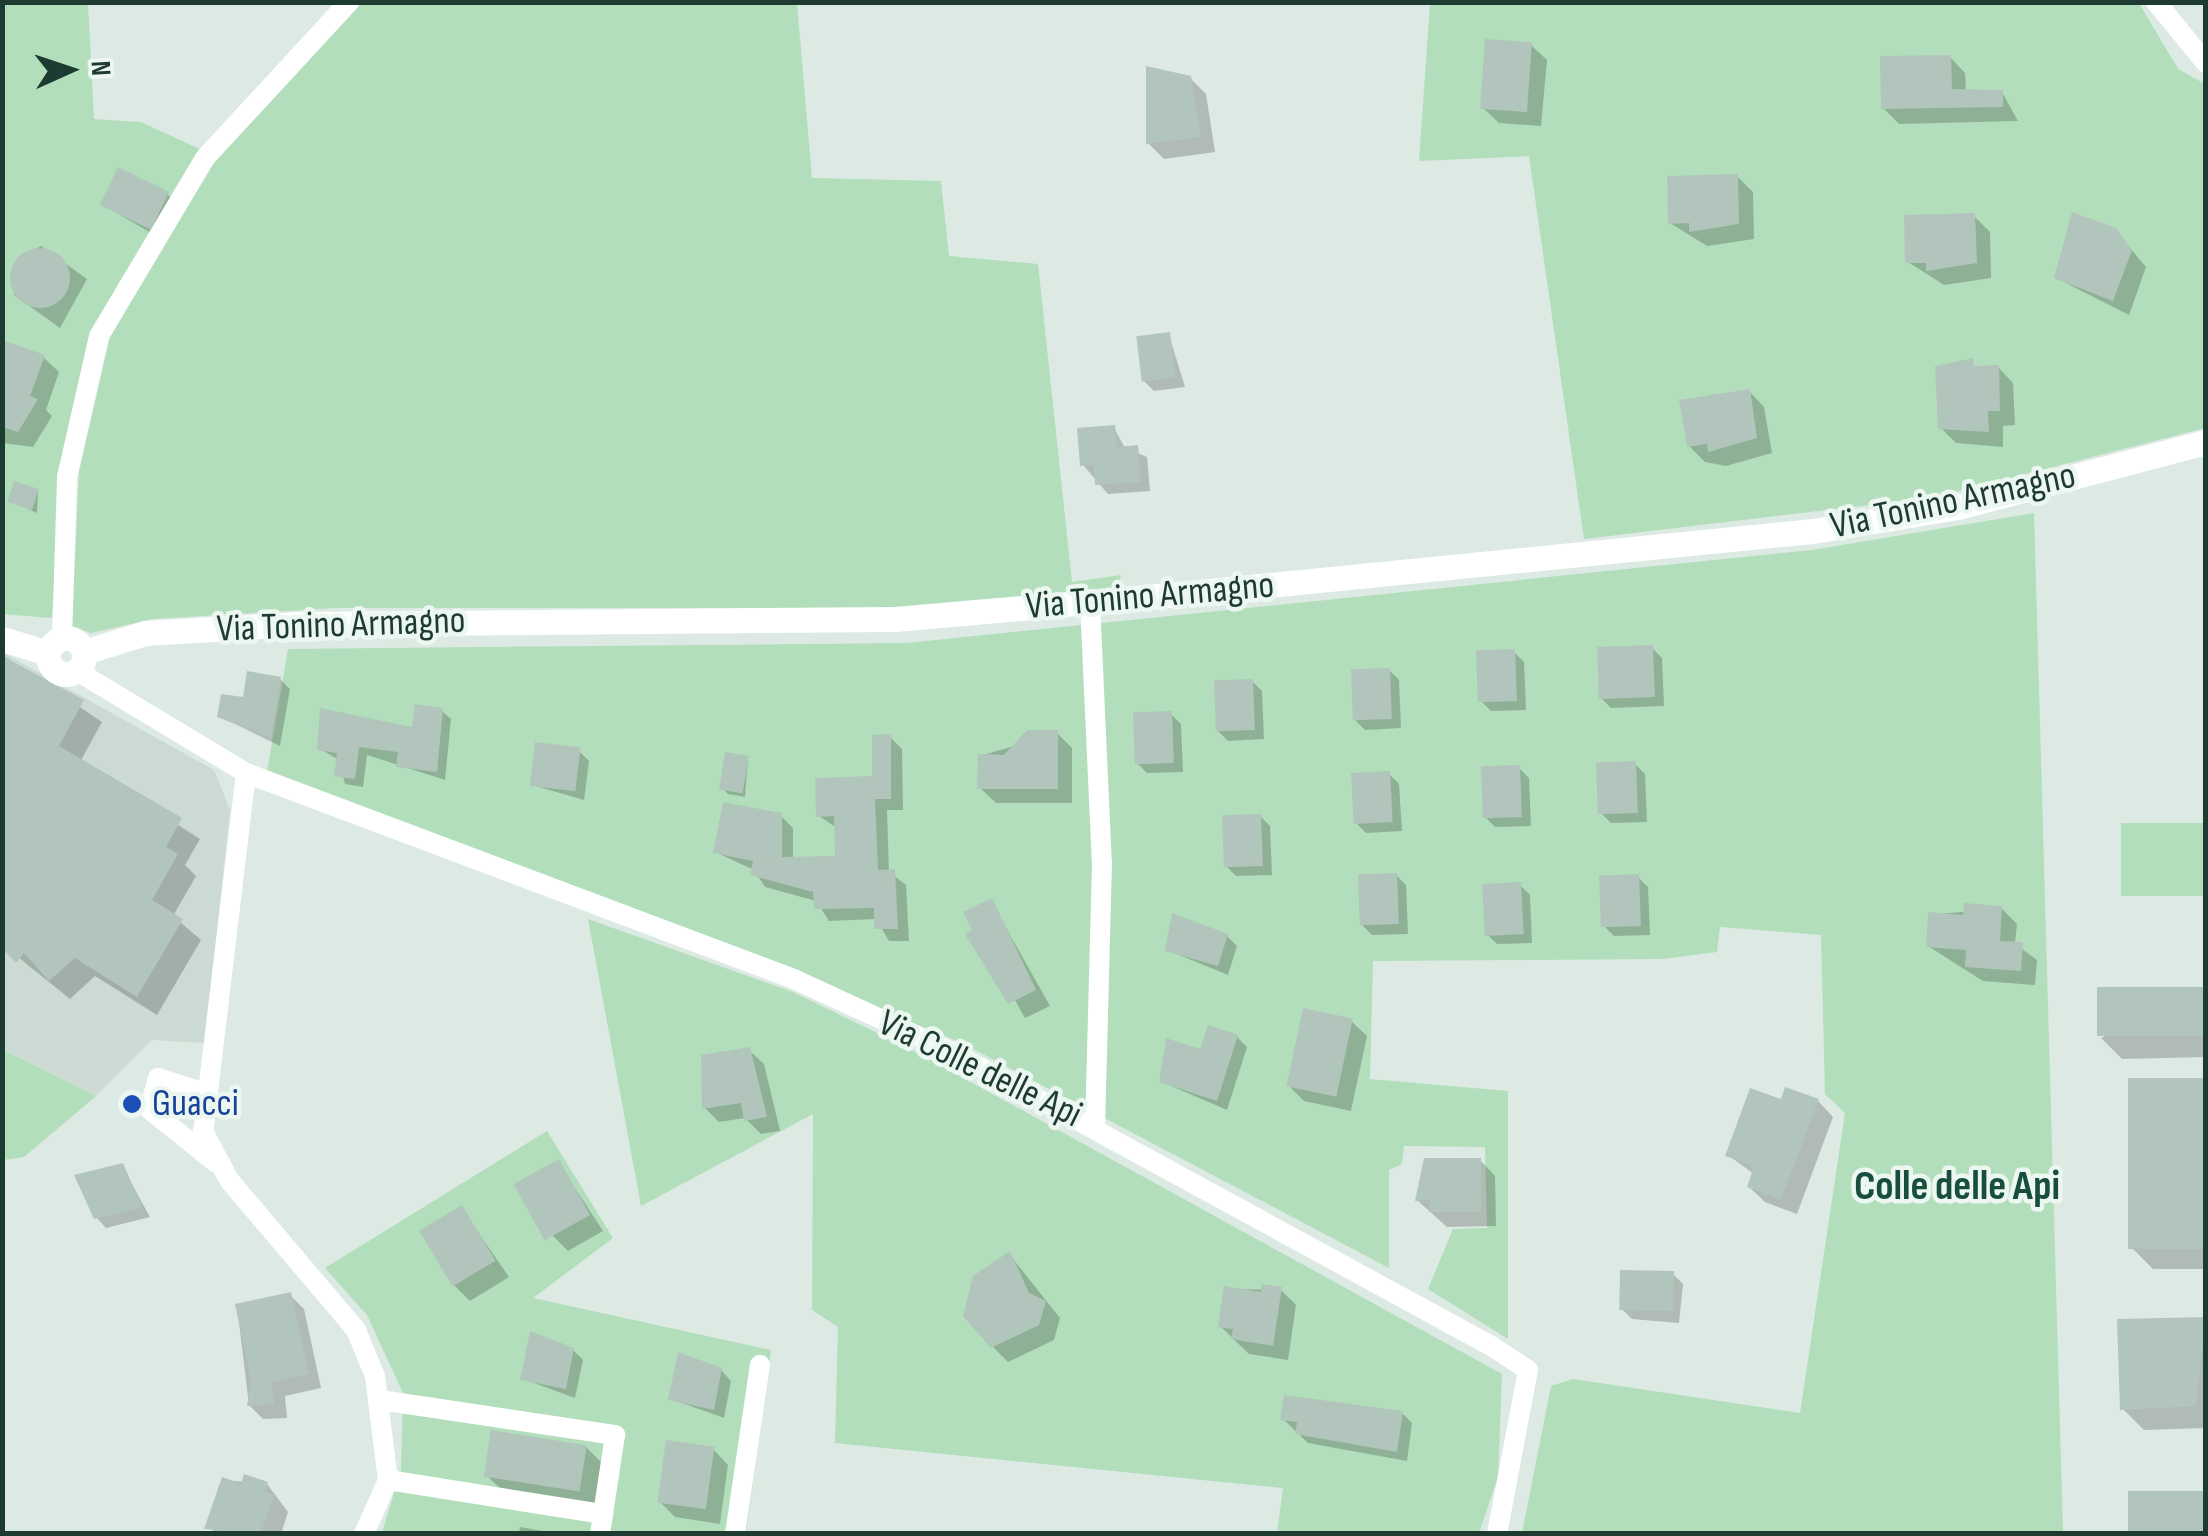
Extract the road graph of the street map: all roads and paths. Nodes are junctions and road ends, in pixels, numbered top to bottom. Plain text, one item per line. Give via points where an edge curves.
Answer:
1 (349, 2) edge
2 (2156, 2) edge
3 (2206, 63) edge
4 (2206, 442) edge
5 (1090, 602) junction
6 (2, 639) edge
7 (55, 646) junction
8 (81, 661) junction
9 (246, 772) junction
10 (202, 1092) junction
11 (1095, 1126) junction
12 (217, 1163) junction
13 (760, 1365) dead end
14 (380, 1400) junction
15 (388, 1480) junction
16 (601, 1524) edge
17 (364, 1534) edge
18 (736, 1534) edge
19 (1497, 1534) edge

1 - 7 street via 205,158 99,336 66,476
2 - 3 street
4 - 5 street, Via Tonino Armagno via 1958,507 1813,531
5 - 8 street, Via Tonino Armagno via 895,619 295,624 145,633
5 - 11 street via 1102,862
6 - 7 street
7 - 8 street
8 - 9 street, Via Colle delle Api
9 - 10 street via 229,970
9 - 11 street, Via Colle delle Api via 794,979
10 - 12 street
10 - 12 street via 158,1078 149,1110
11 - 19 street, Via Colle delle Api via 1528,1370
12 - 14 street via 356,1330
13 - 18 street
14 - 15 street
14 - 16 street via 615,1435
15 - 16 street
15 - 17 street

